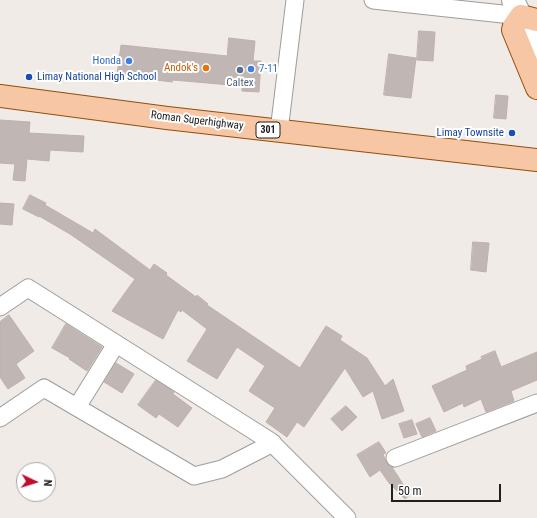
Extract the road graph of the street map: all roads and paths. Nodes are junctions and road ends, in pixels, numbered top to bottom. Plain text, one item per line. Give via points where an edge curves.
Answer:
1 (294, 0) edge
2 (373, 0) edge
3 (524, 16) edge
4 (537, 51) edge
5 (537, 88) edge
6 (0, 96) edge
7 (279, 131) junction
8 (537, 160) edge
9 (0, 307) edge
10 (116, 344) junction
11 (537, 402) edge
12 (77, 407) junction
13 (0, 418) edge
14 (273, 443) junction
15 (395, 458) dead end
16 (347, 518) edge

1 - 7 street
2 - 3 street
3 - 4 street
3 - 5 main road via 513,30
6 - 7 main road, Roman Superhighway / 301
7 - 8 main road, Roman Superhighway / 301
9 - 10 street via 28,288
10 - 12 street
10 - 14 street
11 - 15 street
12 - 13 street via 44,388
12 - 14 street via 194,476 222,469
14 - 16 street

